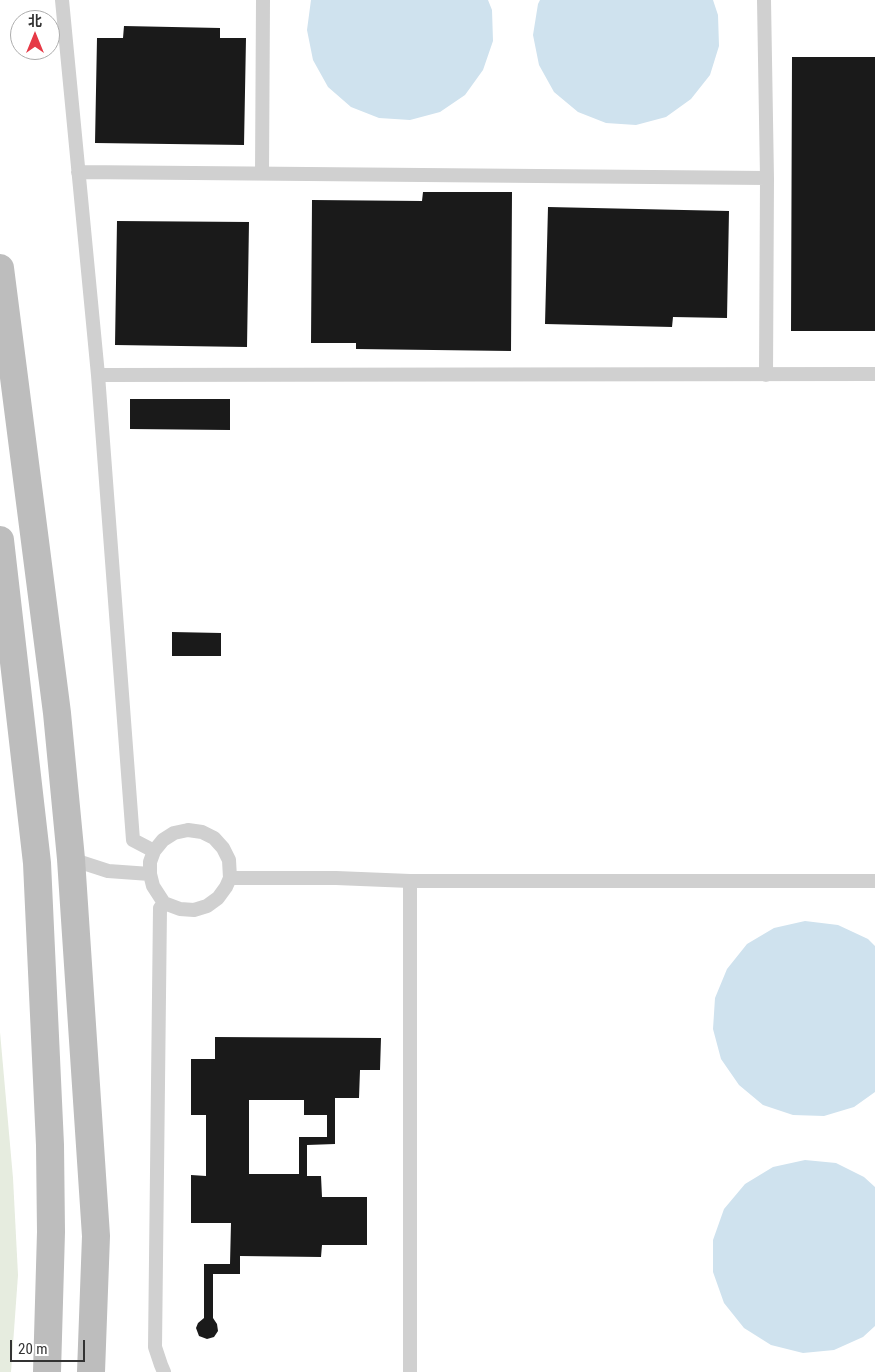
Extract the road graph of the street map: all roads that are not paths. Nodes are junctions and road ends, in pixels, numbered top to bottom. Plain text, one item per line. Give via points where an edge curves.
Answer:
1 (62, 0) edge
2 (263, 0) edge
3 (764, 0) edge
4 (78, 172) junction
5 (262, 173) junction
6 (767, 178) junction
7 (0, 268) edge
8 (875, 374) edge
9 (98, 375) junction
10 (766, 375) junction
11 (0, 540) edge
12 (154, 851) junction
13 (71, 859) junction
14 (150, 874) junction
15 (230, 878) junction
16 (410, 880) junction
17 (875, 881) edge
18 (164, 903) junction
19 (47, 1372) edge
20 (90, 1372) edge
21 (164, 1372) edge
22 (410, 1372) edge

1 - 4 lane
2 - 5 lane
3 - 6 lane
4 - 5 lane
4 - 9 lane
5 - 6 lane
6 - 10 lane
7 - 13 main road via 57,713
8 - 10 lane
9 - 10 lane
9 - 12 lane via 133,840
11 - 19 main road via 36,863 50,1145
12 - 14 lane
12 - 15 lane via 174,833 202,832 223,848 229,860
13 - 14 lane via 108,871
13 - 20 main road via 96,1236
14 - 18 lane via 153,886
15 - 16 lane
15 - 18 lane via 218,898 207,906 194,910
16 - 17 lane
16 - 22 lane
18 - 21 lane via 160,908 155,1347

